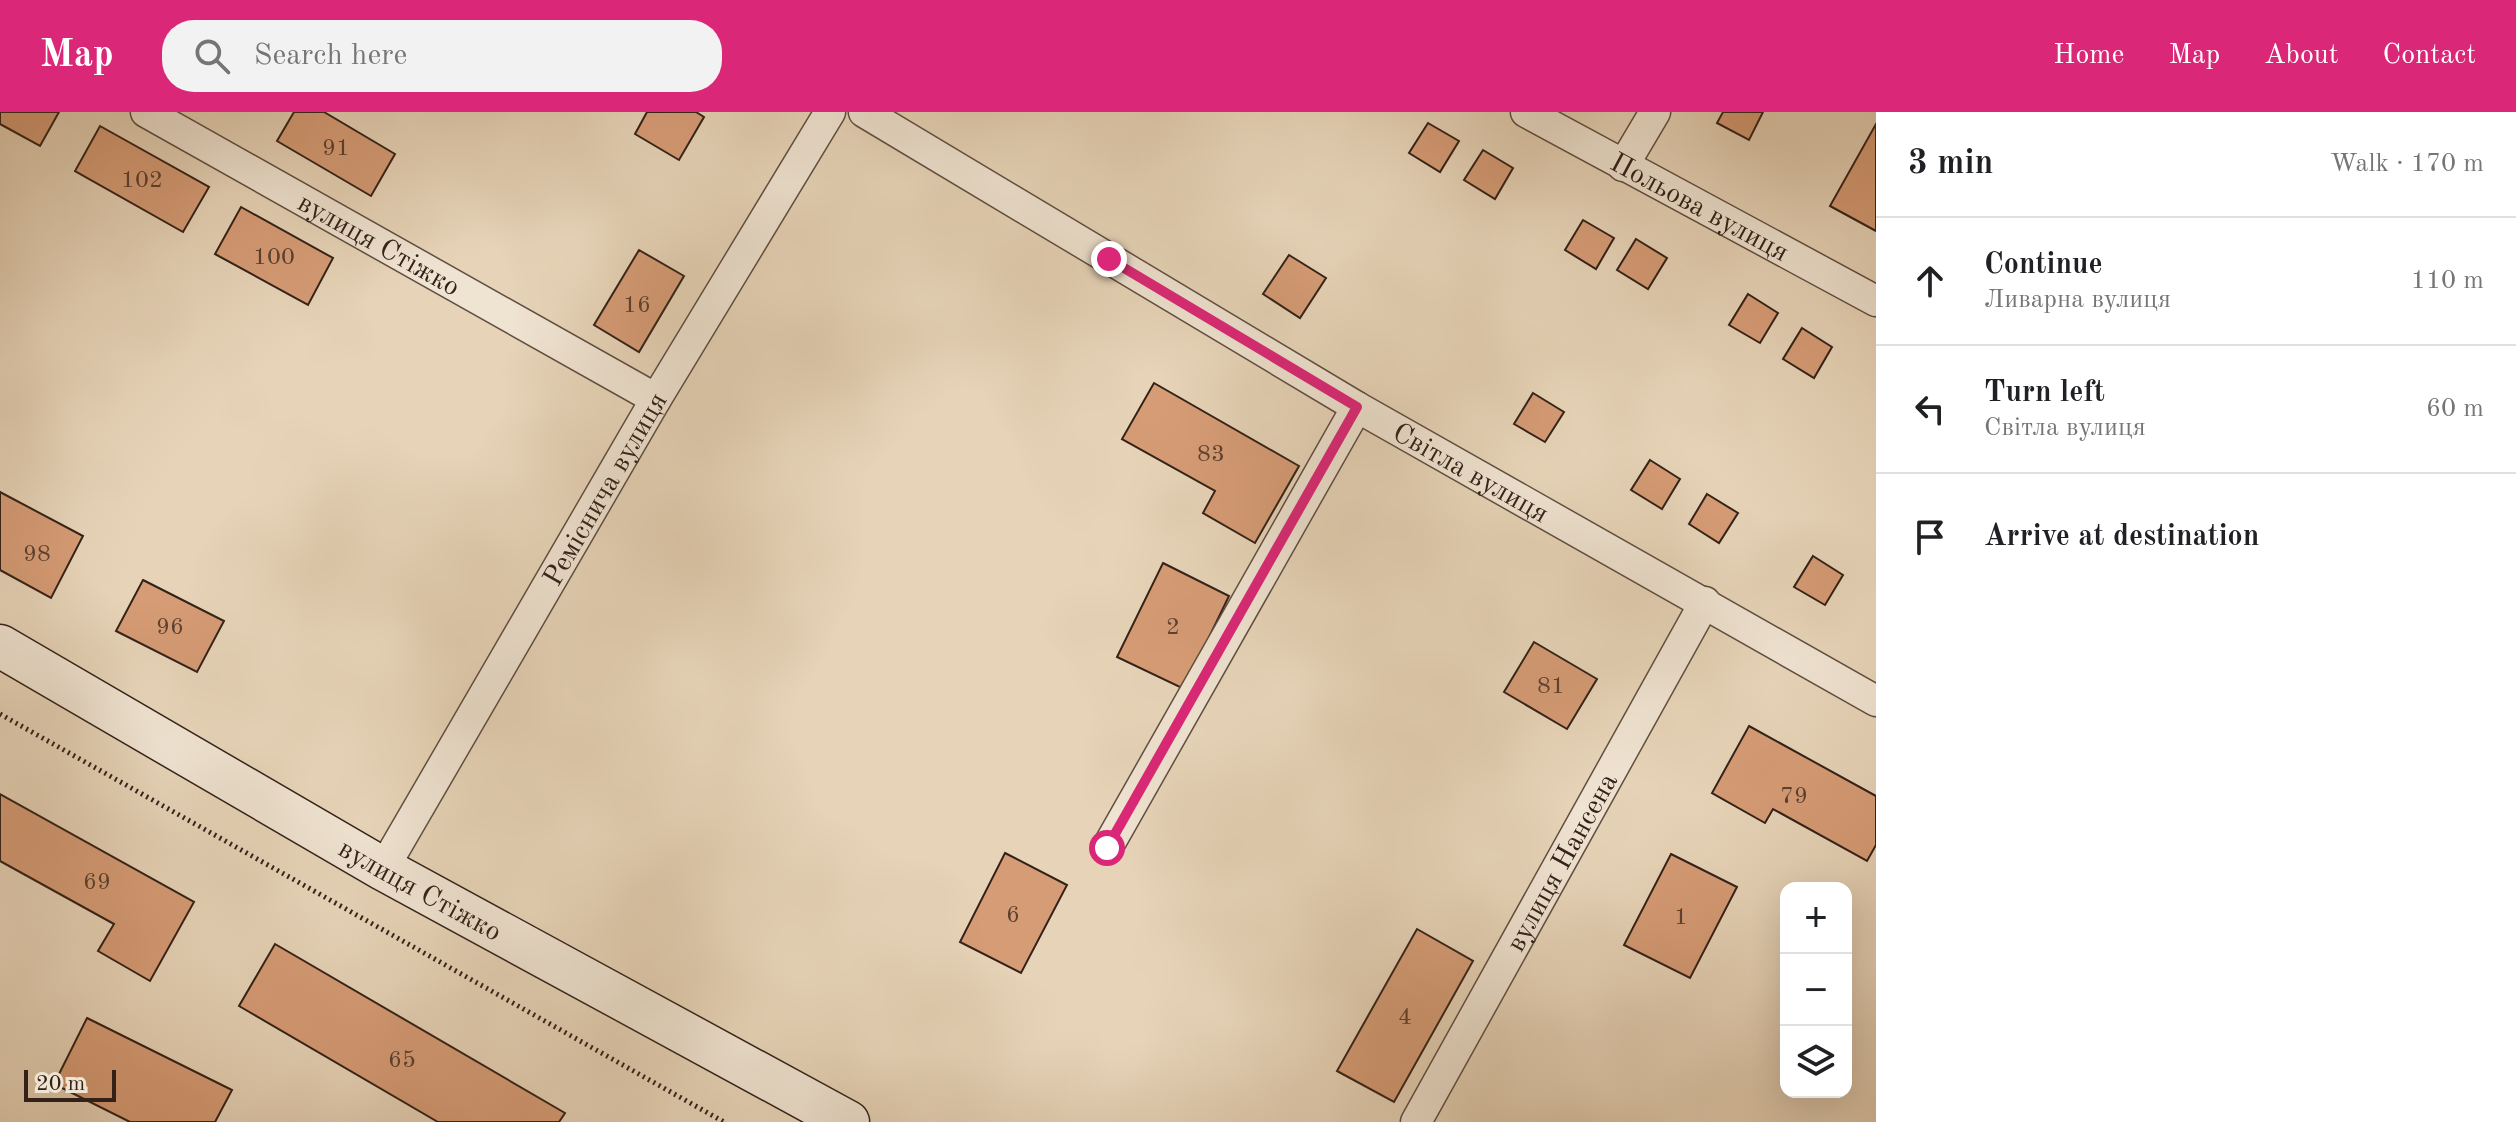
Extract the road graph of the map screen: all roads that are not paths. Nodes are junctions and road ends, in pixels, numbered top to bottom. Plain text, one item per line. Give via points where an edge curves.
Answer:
1 (146, 112) edge
2 (830, 112) edge
3 (864, 112) edge
4 (1526, 112) edge
5 (1655, 112) edge
6 (1623, 166) junction
7 (1876, 301) edge
8 (656, 399) junction
9 (1357, 407) junction
10 (1705, 602) junction
11 (0, 646) edge
12 (1876, 701) edge
13 (1107, 848) dead end
14 (383, 869) junction
15 (848, 1122) edge
16 (1416, 1122) edge

1 - 8 street, вулиця Стіжко
2 - 8 street, Реміснича вулиця
3 - 9 street, Світла вулиця
4 - 6 street, Польова вулиця
5 - 6 street
6 - 7 street, Польова вулиця
8 - 14 street, Реміснича вулиця
9 - 10 street, Світла вулиця
9 - 13 street
10 - 12 street, Світла вулиця
10 - 16 street, вулиця Нансена
11 - 14 street, вулиця Стіжко
14 - 15 street, вулиця Стіжко

